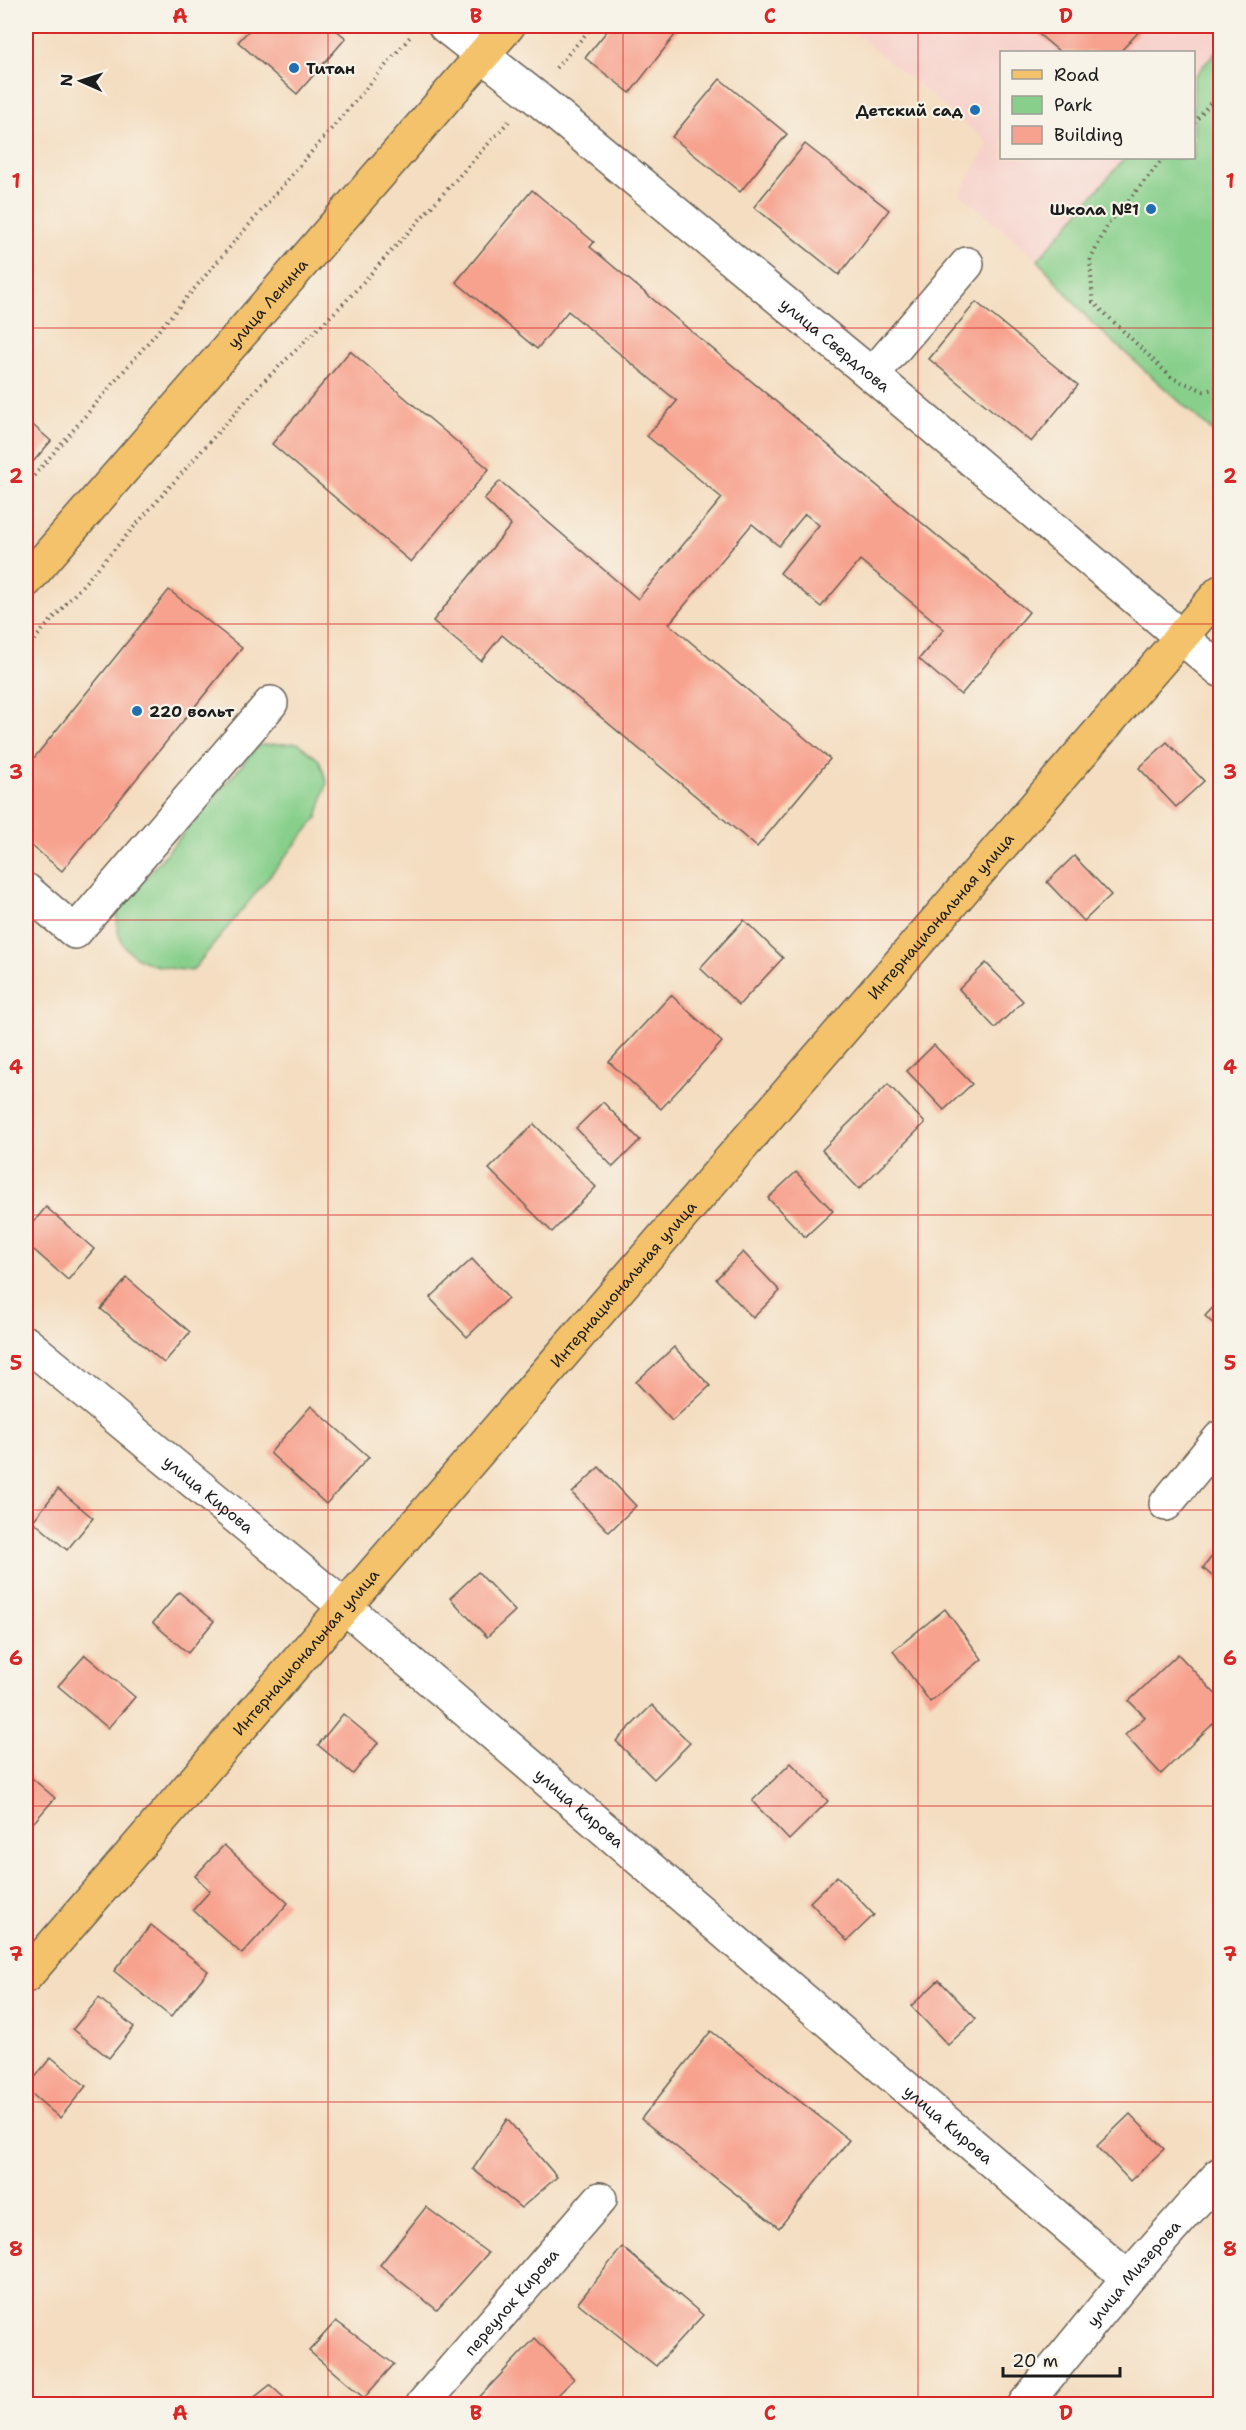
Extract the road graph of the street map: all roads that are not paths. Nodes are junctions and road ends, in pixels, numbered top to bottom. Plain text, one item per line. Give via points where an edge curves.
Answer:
1 (444, 26) edge
2 (508, 26) edge
3 (482, 56) junction
4 (967, 264) dead end
5 (872, 375) junction
6 (26, 581) edge
7 (1221, 592) edge
8 (1181, 637) junction
9 (1221, 670) edge
10 (271, 703) dead end
11 (26, 890) edge
12 (26, 1343) edge
13 (1221, 1438) edge
14 (1166, 1504) dead end
15 (345, 1606) junction
16 (26, 1976) edge
17 (1221, 2174) edge
18 (600, 2199) dead end
19 (1128, 2278) junction
20 (423, 2404) edge
21 (1027, 2404) edge

1 - 3 street, улица Свердлова
2 - 3 main road, улица Ленина
3 - 5 street, улица Свердлова
3 - 6 main road, улица Ленина
4 - 5 street
5 - 8 street, улица Свердлова
7 - 8 main road, Интернациональная улица
8 - 9 street, улица Свердлова
8 - 15 main road, Интернациональная улица
10 - 11 street via 75,932
12 - 15 street, улица Кирова
13 - 14 street
15 - 16 main road, Интернациональная улица
15 - 19 street, улица Кирова
17 - 19 street, улица Мизерова
18 - 20 street, переулок Кирова
19 - 21 street, улица Мизерова

